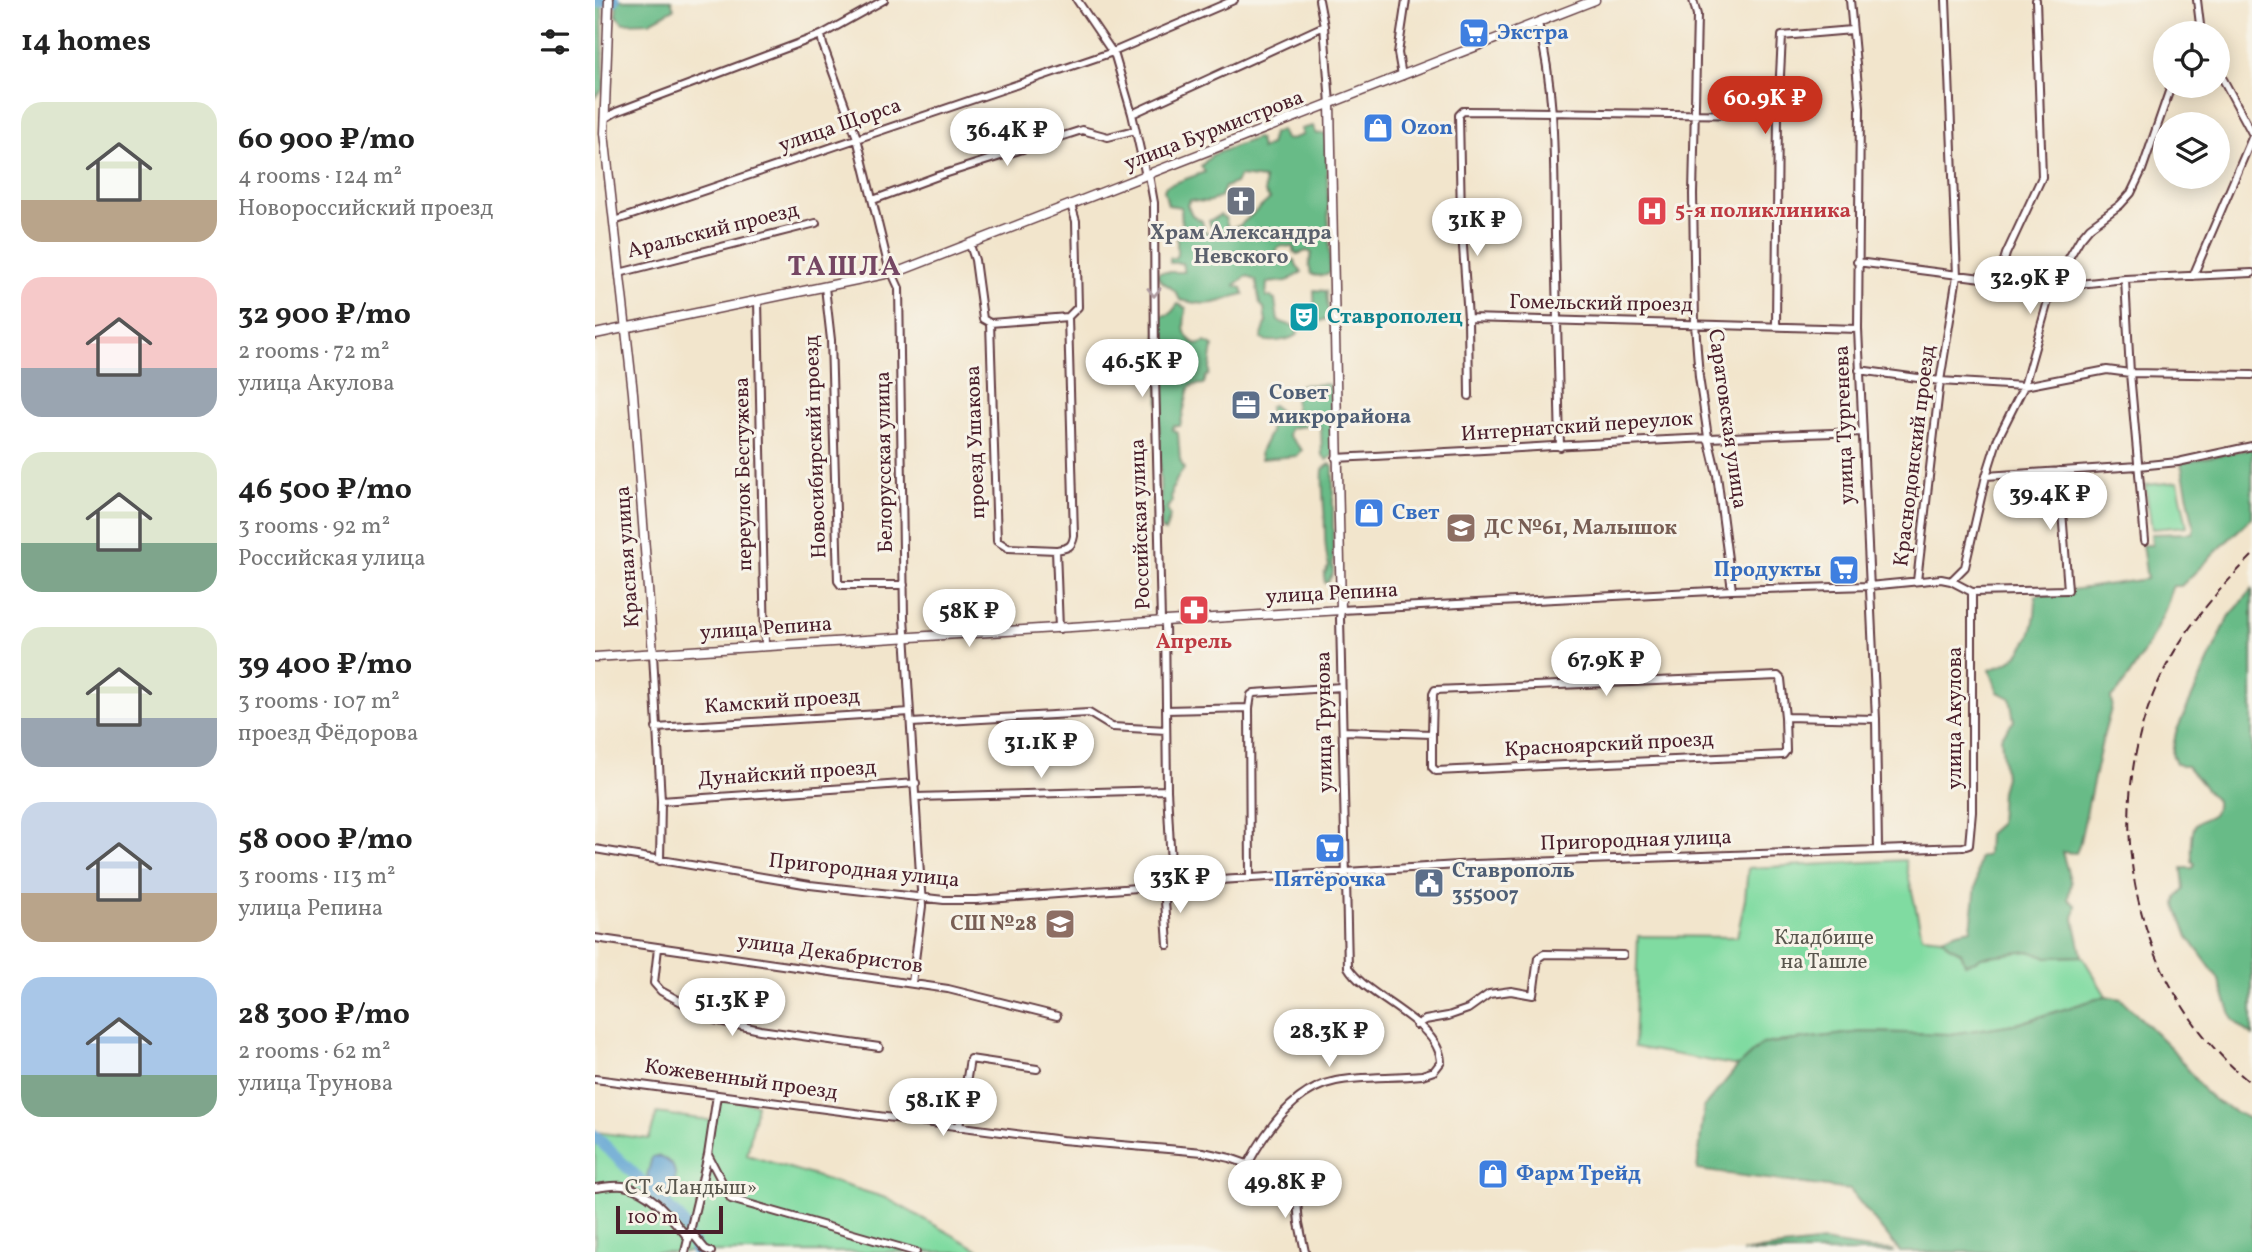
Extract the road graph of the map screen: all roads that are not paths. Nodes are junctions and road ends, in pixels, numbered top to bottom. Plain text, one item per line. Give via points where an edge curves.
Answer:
1 (609, 0) edge
2 (884, 0) edge
3 (1077, 0) edge
4 (1234, 0) edge
5 (1319, 0) edge
6 (1406, 0) edge
7 (1595, 0) edge
8 (1693, 0) edge
9 (1850, 0) edge
10 (1946, 0) edge
11 (2036, 0) edge
12 (2197, 0) edge
13 (2200, 21) edge
14 (1538, 23) junction
15 (1324, 26) junction
16 (1852, 30) junction
17 (821, 35) junction
18 (1113, 52) junction
19 (1402, 76) junction
20 (2230, 93) edge
21 (2167, 98) edge
22 (1330, 104) junction
23 (1551, 111) junction
24 (1132, 114) junction
25 (1778, 114) junction
26 (1695, 116) junction
27 (601, 125) edge
28 (1135, 130) junction
29 (2252, 136) edge
30 (857, 138) junction
31 (1148, 176) junction
32 (873, 200) junction
33 (1071, 205) junction
34 (614, 221) junction
35 (815, 223) dead end
36 (970, 245) junction
37 (1857, 262) junction
38 (2252, 272) edge
39 (619, 273) junction
40 (891, 274) junction
41 (1957, 276) junction
42 (2193, 276) junction
43 (2125, 279) junction
44 (1998, 281) junction
45 (825, 287) junction
46 (2052, 287) junction
47 (758, 300) junction
48 (1068, 317) junction
49 (1468, 318) junction
50 (1558, 321) junction
51 (989, 323) junction
52 (1695, 324) junction
53 (1776, 325) junction
54 (626, 327) junction
55 (1858, 329) junction
56 (595, 334) edge
57 (1859, 370) junction
58 (2130, 373) junction
59 (2252, 375) edge
60 (1941, 381) junction
61 (2024, 386) junction
62 (1469, 396) dead end
63 (1862, 432) junction
64 (1708, 436) junction
65 (2252, 446) edge
66 (1560, 447) junction
67 (1336, 458) junction
68 (2138, 467) junction
69 (2059, 471) junction
70 (1986, 476) junction
71 (2145, 541) dead end
72 (1056, 550) junction
73 (1917, 581) junction
74 (1951, 581) junction
75 (904, 585) junction
76 (1869, 586) junction
77 (1732, 590) junction
78 (1972, 592) junction
79 (1341, 610) junction
80 (1163, 621) junction
81 (1059, 629) junction
82 (905, 638) junction
83 (765, 646) junction
84 (653, 654) junction
85 (595, 657) edge
86 (1341, 687) junction
87 (1249, 708) junction
88 (1166, 710) junction
89 (910, 712) junction
90 (1785, 717) junction
91 (1876, 719) junction
92 (911, 723) junction
93 (656, 728) junction
94 (1166, 730) junction
95 (1343, 731) junction
96 (1432, 734) junction
97 (915, 783) junction
98 (1167, 790) junction
99 (916, 797) junction
100 (660, 801) junction
101 (1969, 845) joint
102 (1878, 848) junction
103 (595, 849) edge
104 (660, 861) junction
105 (1345, 873) junction
106 (1250, 877) junction
107 (1172, 883) junction
108 (1164, 886) junction
109 (922, 898) junction
110 (595, 938) edge
111 (1168, 945) dead end
112 (658, 948) junction
113 (1623, 955) dead end
114 (912, 983) junction
115 (1057, 1016) dead end
116 (1416, 1024) junction
117 (879, 1047) dead end
118 (1037, 1069) dead end
119 (595, 1079) edge
120 (717, 1095) junction
121 (959, 1127) junction
122 (708, 1155) junction
123 (1248, 1164) junction
124 (595, 1188) edge
125 (690, 1235) junction
126 (685, 1252) edge
127 (711, 1252) edge
128 (916, 1252) edge
129 (1305, 1252) edge

1 - 27 street, Красная улица
2 - 17 street
3 - 18 street, Российская улица
4 - 18 street, улица Щорса
5 - 15 street
6 - 19 street via 1398,53
7 - 14 street, улица Бурмистрова
8 - 26 street, Саратовская улица via 1697,15
9 - 16 street, улица Тургенева
10 - 41 street, Краснодонский проезд
11 - 44 street via 2042,177
12 - 13 street
14 - 19 street, улица Бурмистрова
14 - 23 street via 1546,51
15 - 22 street
15 - 24 street
16 - 25 street via 1782,36
16 - 37 street, улица Тургенева via 1860,108
17 - 27 street via 616,112
17 - 30 street, Белорусская улица
18 - 24 street, Российская улица
18 - 30 street, улица Щорса
19 - 22 street, улица Бурмистрова
20 - 29 street
21 - 46 street via 2131,193 2085,233
22 - 31 street, улица Бурмистрова
22 - 67 street, улица Трунова
23 - 26 street
23 - 49 street via 1462,111 1459,115
23 - 50 street
24 - 28 street, Российская улица
25 - 26 street
25 - 53 street
26 - 52 street, Саратовская улица
27 - 34 street, Красная улица
28 - 31 street, Российская улица
28 - 32 street via 1108,137 1082,130
29 - 42 street
30 - 32 street, Белорусская улица
30 - 34 street, улица Щорса
31 - 33 street, улица Бурмистрова
31 -> 80 street, Российская улица via 1154,203
32 - 40 street, Белорусская улица
33 - 36 street, улица Бурмистрова
33 - 48 street via 1076,221 1078,307
34 - 39 street, Красная улица
35 - 39 street, Аральский проезд
36 - 40 street, улица Бурмистрова
36 - 51 street, проезд Ушакова via 983,319
37 - 41 street
37 - 55 street, улица Тургенева
38 - 42 street
39 - 54 street, Красная улица
40 - 45 street, улица Бурмистрова
40 - 75 street, Белорусская улица via 899,288
41 - 44 street
41 - 60 street, Краснодонский проезд
42 - 43 street
43 - 46 street
43 - 58 street
44 - 46 street
45 - 47 street, улица Бурмистрова
45 - 75 street, Новосибирский проезд via 831,340 838,581
46 - 61 street
47 - 54 street, улица Бурмистрова
47 - 83 street, переулок Бестужева
48 - 51 street
48 - 72 street via 1074,536 1070,547
49 - 50 street, Гомельский проезд
49 - 62 street
50 - 52 street, Гомельский проезд
50 - 66 street
51 - 72 street, проезд Ушакова via 997,541 1008,548
52 - 53 street, Гомельский проезд
52 - 64 street, Саратовская улица
53 - 55 street, Гомельский проезд
54 - 56 street, улица Бурмистрова
54 - 84 street, Красная улица
55 - 57 street, улица Тургенева
57 - 60 street
57 - 63 street, улица Тургенева
58 - 59 street
58 - 61 street via 2107,370
58 - 68 street
60 - 61 street
60 - 73 street, Краснодонский проезд
61 - 70 street via 1998,438
63 - 64 street, Интернатский переулок
63 - 76 street, улица Тургенева
64 - 66 street, Интернатский переулок
64 - 77 street, Саратовская улица
65 - 68 street
66 - 67 street, Интернатский переулок
67 - 79 street, улица Трунова
68 - 69 street
68 - 71 street
69 - 70 street
69 - 78 street, улица Репина via 2068,590
70 - 74 street via 1965,567
72 - 81 street
73 - 74 street, улица Репина
73 - 76 street, улица Репина
74 - 78 street, улица Репина
75 - 82 street, Белорусская улица
76 - 77 street, улица Репина
76 - 91 street, улица Тургенева
77 - 79 street, улица Репина
78 - 101 street, улица Акулова
79 - 80 street, улица Репина
79 - 86 street, улица Трунова
80 - 81 street, улица Репина
80 - 88 street, Российская улица
81 - 82 street, улица Репина
82 - 83 street, улица Репина
82 - 89 street, Белорусская улица
83 - 84 street, улица Репина
84 - 85 street, улица Репина
84 - 93 street, Красная улица
86 - 87 street via 1254,693
86 - 95 street, улица Трунова
87 - 88 street
87 - 106 street
88 - 94 street, Российская улица
89 - 92 street, Белорусская улица
89 - 93 street, Камский проезд
90 - 91 street
90 - 96 street, Красноярский проезд via 1783,755 1607,764 1436,771 1432,767
90 - 96 street, Красноярский проезд via 1778,676 1435,690
91 - 102 street, улица Тургенева
92 - 94 street via 1089,713 1112,727
92 - 97 street, Белорусская улица
93 - 100 street, Красная улица
94 - 98 street, Российская улица
95 - 96 street
95 - 105 street, улица Трунова
97 - 99 street, Белорусская улица
97 - 100 street, Дунайский проезд
98 - 99 street
98 - 107 street, Российская улица
99 - 109 street, Белорусская улица
100 - 104 street, Красная улица
101 - 102 street, Пригородная улица
102 - 105 street, Пригородная улица
103 - 104 street, Пригородная улица
104 - 109 street, Пригородная улица
105 - 106 street, Пригородная улица
105 - 116 street, улица Трунова via 1349,967
106 - 107 street, Пригородная улица
107 - 108 street, Пригородная улица
108 - 109 street, Пригородная улица via 976,900
108 - 111 street
109 - 114 street, Белорусская улица
110 - 112 street, улица Декабристов
112 - 114 street, улица Декабристов
112 - 117 street via 654,983 715,1020
113 - 116 street via 1544,954 1538,958 1533,995 1489,994 1468,1009
114 - 115 street, улица Декабристов
116 - 123 street, улица Трунова via 1441,1056 1434,1072 1333,1081 1317,1087 1274,1124
118 - 121 street via 970,1059
119 - 120 street, Кожевенный проезд
120 - 121 street, Кожевенный проезд
120 - 122 street
121 - 123 street, Кожевенный проезд via 1203,1152
122 - 125 street
122 - 128 street via 731,1199
123 - 129 street, Кожевенный проезд via 1295,1181
124 - 125 street via 623,1186 639,1191
125 - 126 street
125 - 127 street

